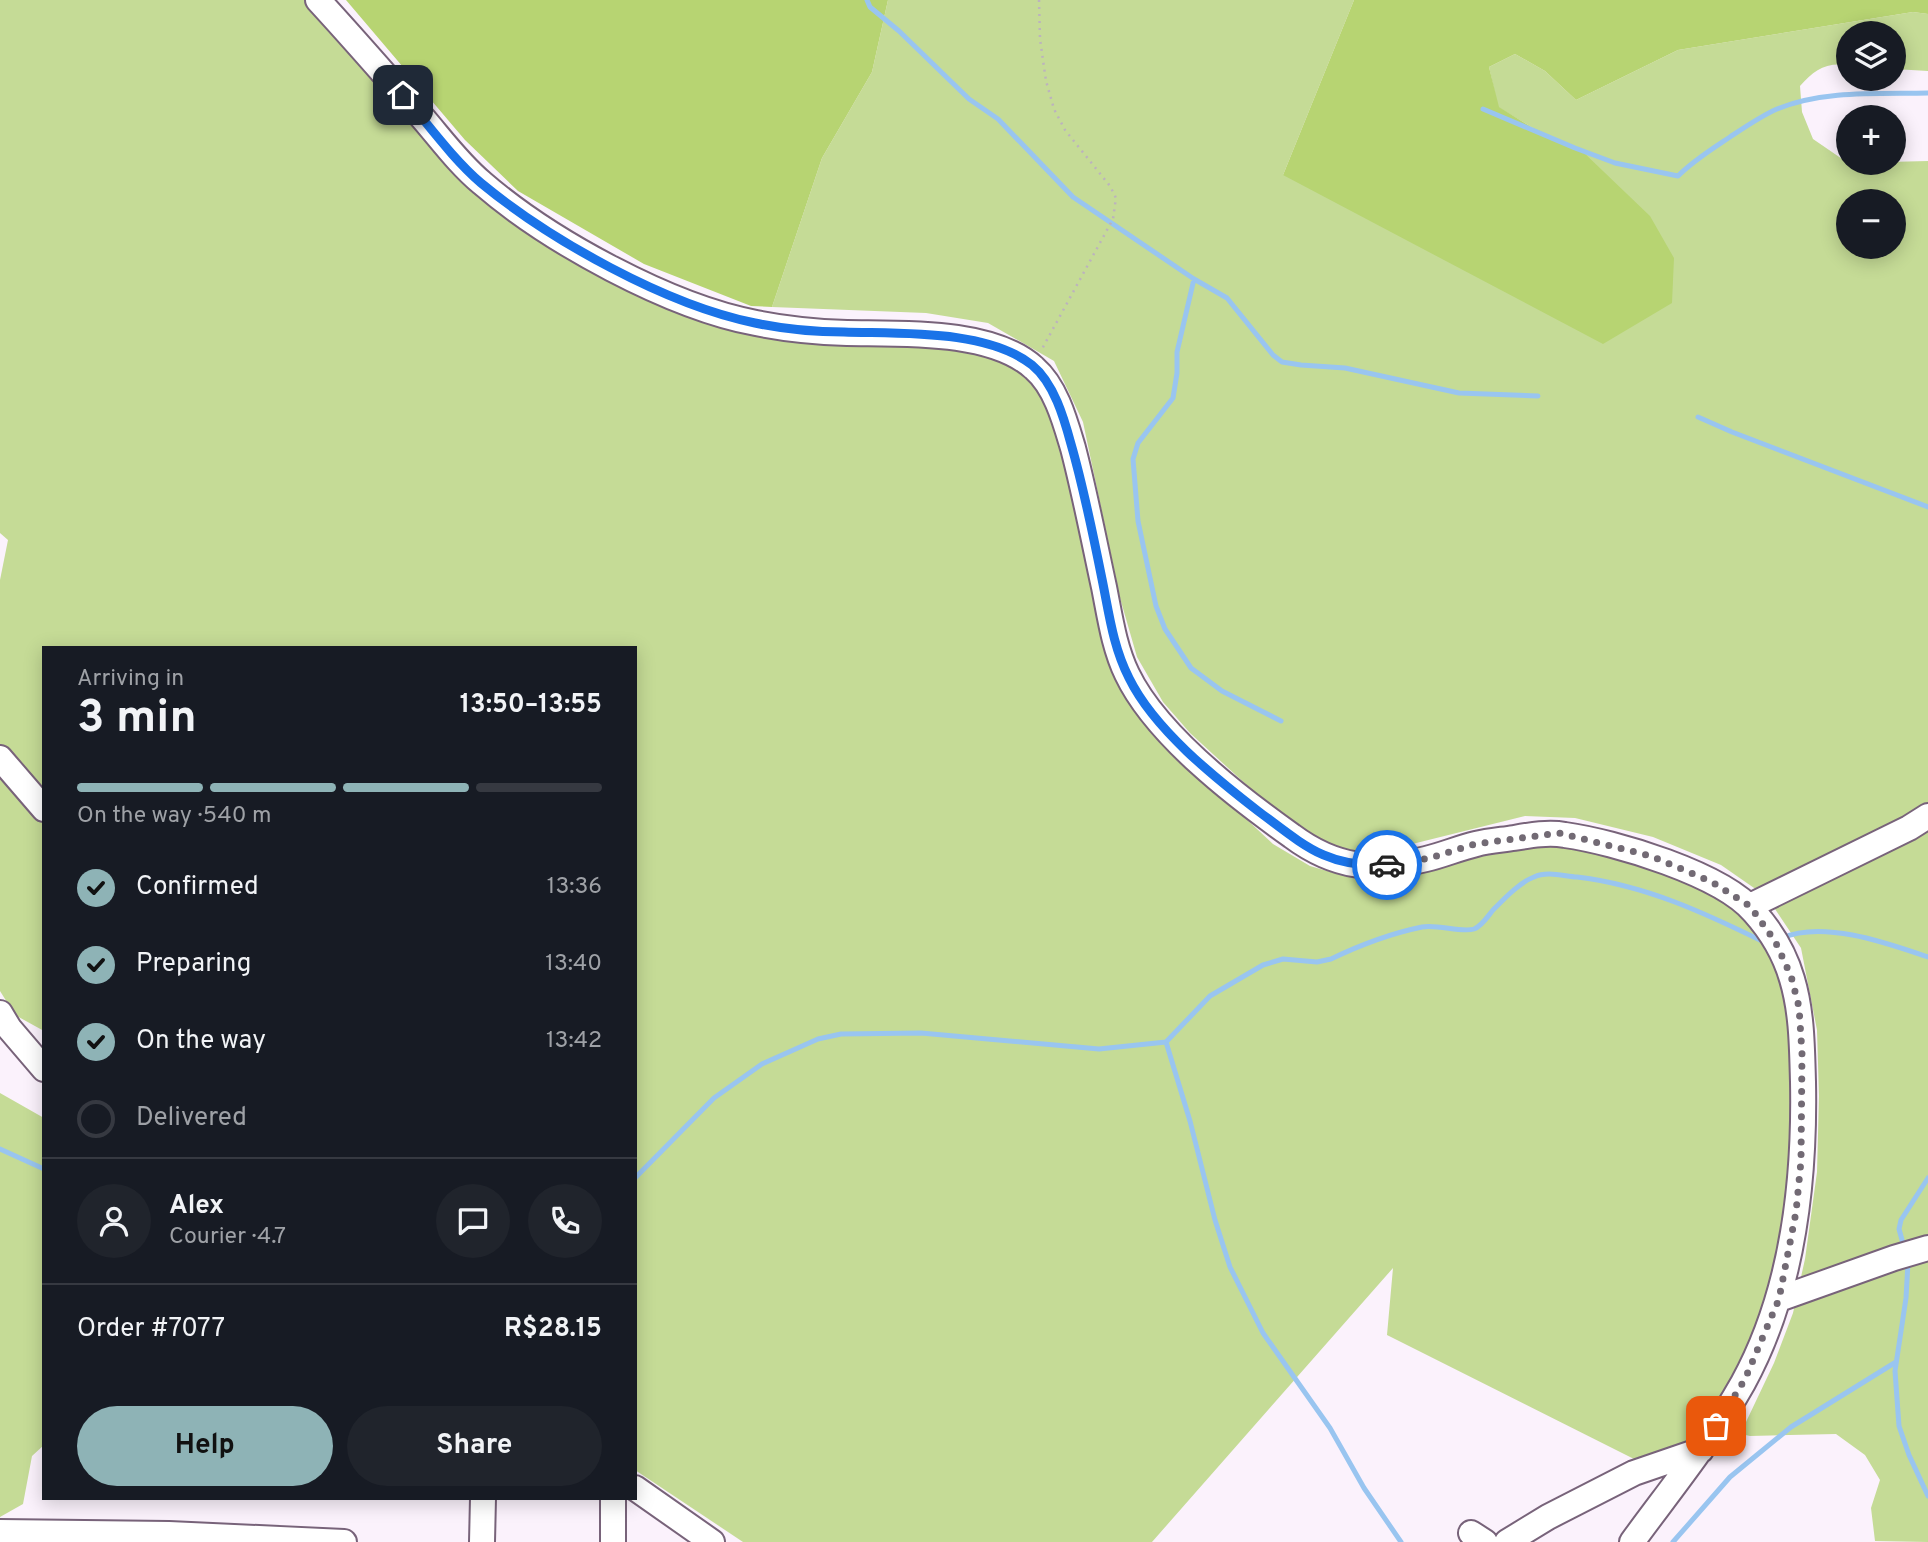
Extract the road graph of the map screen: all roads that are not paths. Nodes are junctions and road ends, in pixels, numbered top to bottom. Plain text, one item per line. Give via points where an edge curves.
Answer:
1 (318, 0) edge
2 (0, 758) edge
3 (42, 807) edge
4 (1928, 816) edge
5 (1750, 906) junction
6 (0, 1013) edge
7 (42, 1067) edge
8 (1928, 1248) edge
9 (1779, 1299) junction
10 (1701, 1450) junction
11 (637, 1490) edge
12 (483, 1500) edge
13 (613, 1500) edge
14 (7, 1535) edge
15 (170, 1538) edge
16 (344, 1542) edge
17 (482, 1542) edge
18 (613, 1542) edge
19 (712, 1542) edge
20 (1507, 1542) edge
21 (1632, 1542) edge

1 - 5 street via 478,181 567,243 651,288 755,323 948,336 997,348 1032,366 1060,407 1066,426 1116,648 1129,680 1151,711 1197,759 1318,854 1363,866 1402,864 1475,844 1559,833 1651,856 1712,882
2 - 3 street
4 - 5 street
5 - 9 street via 1775,941 1799,1007 1801,1161
6 - 7 street
8 - 9 street
9 - 10 street via 1745,1379
10 - 20 street via 1634,1473
10 - 21 street
11 - 19 street
12 - 17 street
13 - 18 street
14 - 15 street
15 - 16 street

